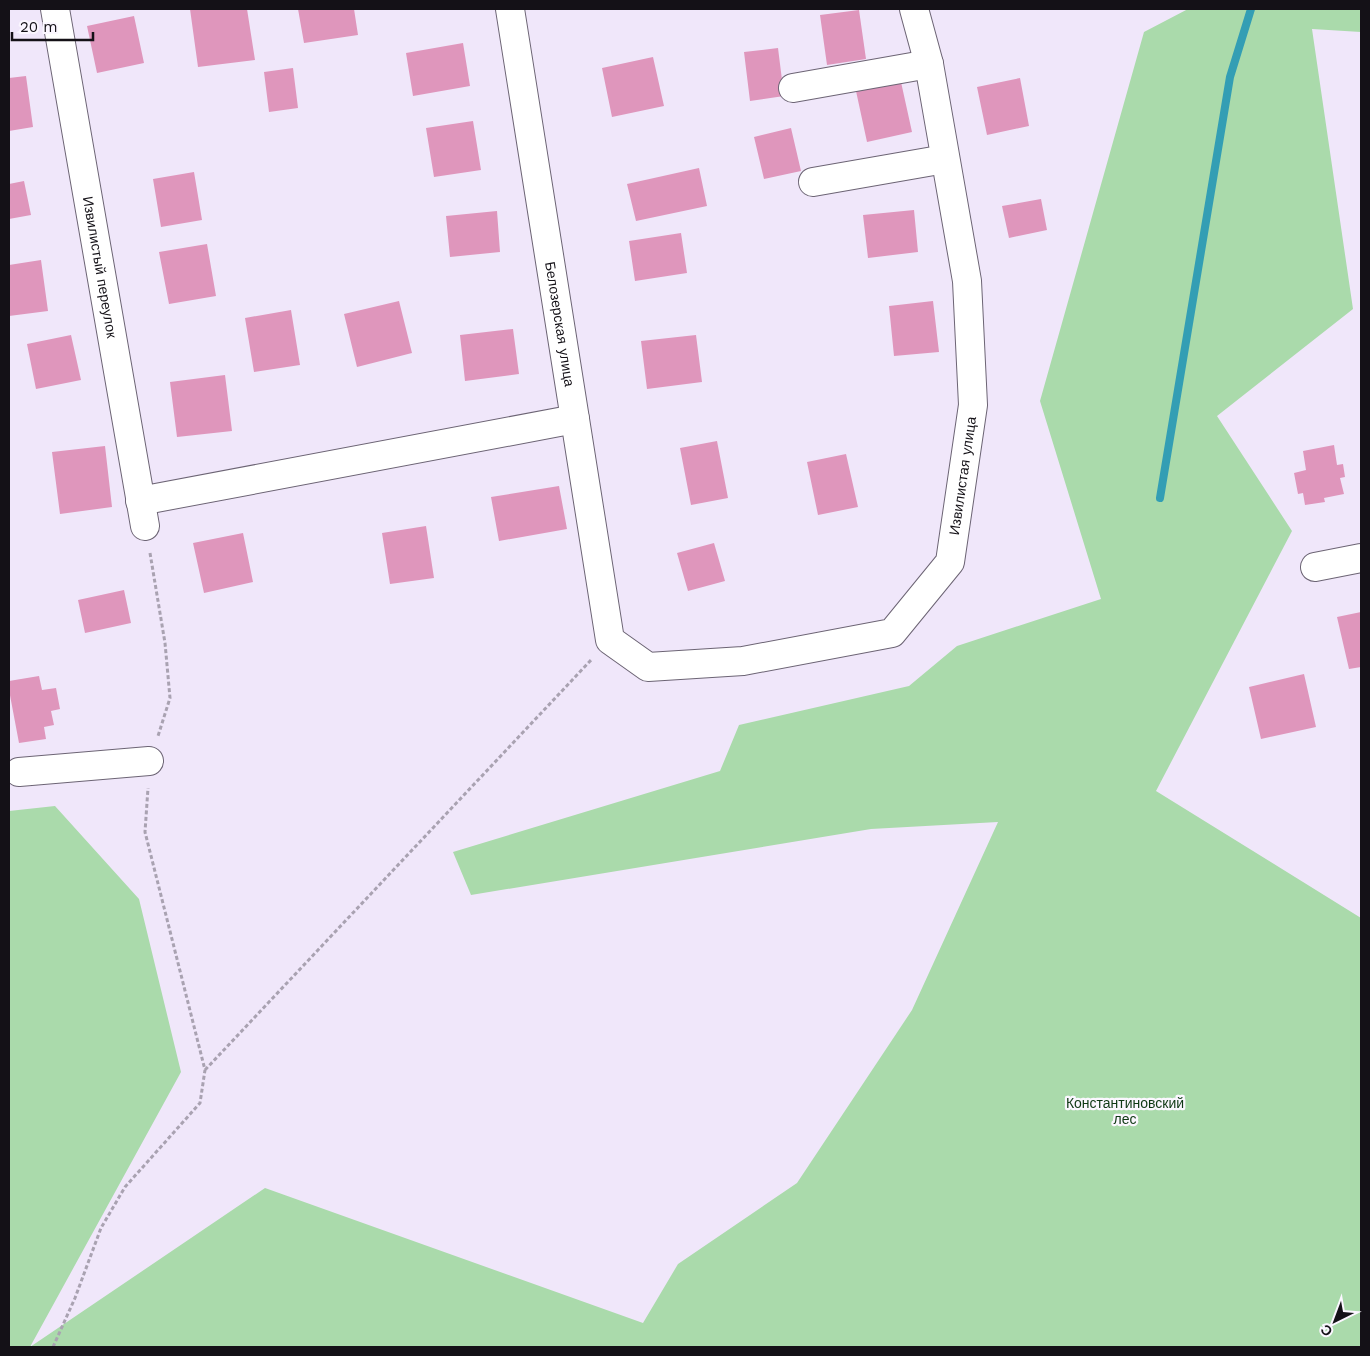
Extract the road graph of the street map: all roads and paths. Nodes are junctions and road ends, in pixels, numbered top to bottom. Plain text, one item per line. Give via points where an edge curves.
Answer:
1 (55, 9) edge
2 (510, 9) edge
3 (914, 9) edge
4 (929, 64) junction
5 (794, 88) dead end
6 (945, 159) junction
7 (813, 182) dead end
8 (575, 420) junction
9 (143, 514) junction
10 (1361, 558) edge
11 (1315, 567) dead end
12 (610, 640) junction
13 (149, 762) junction
14 (19, 772) dead end
15 (205, 1070) junction
16 (53, 1347) edge

1 - 9 street, Извилистый переулок
2 - 8 street, Белозерская улица
3 - 4 street, Извилистая улица
4 - 5 street
4 - 6 street, Извилистая улица
6 - 7 street
6 - 12 street, Извилистая улица via 966,281 973,405 950,562 892,633 743,661 648,667
8 - 9 street
8 - 12 street, Белозерская улица
9 - 13 path via 165,643 170,698
10 - 11 street
12 - 15 path
13 - 14 street
13 - 15 path via 145,832
15 - 16 path via 200,1103 125,1187 101,1228

